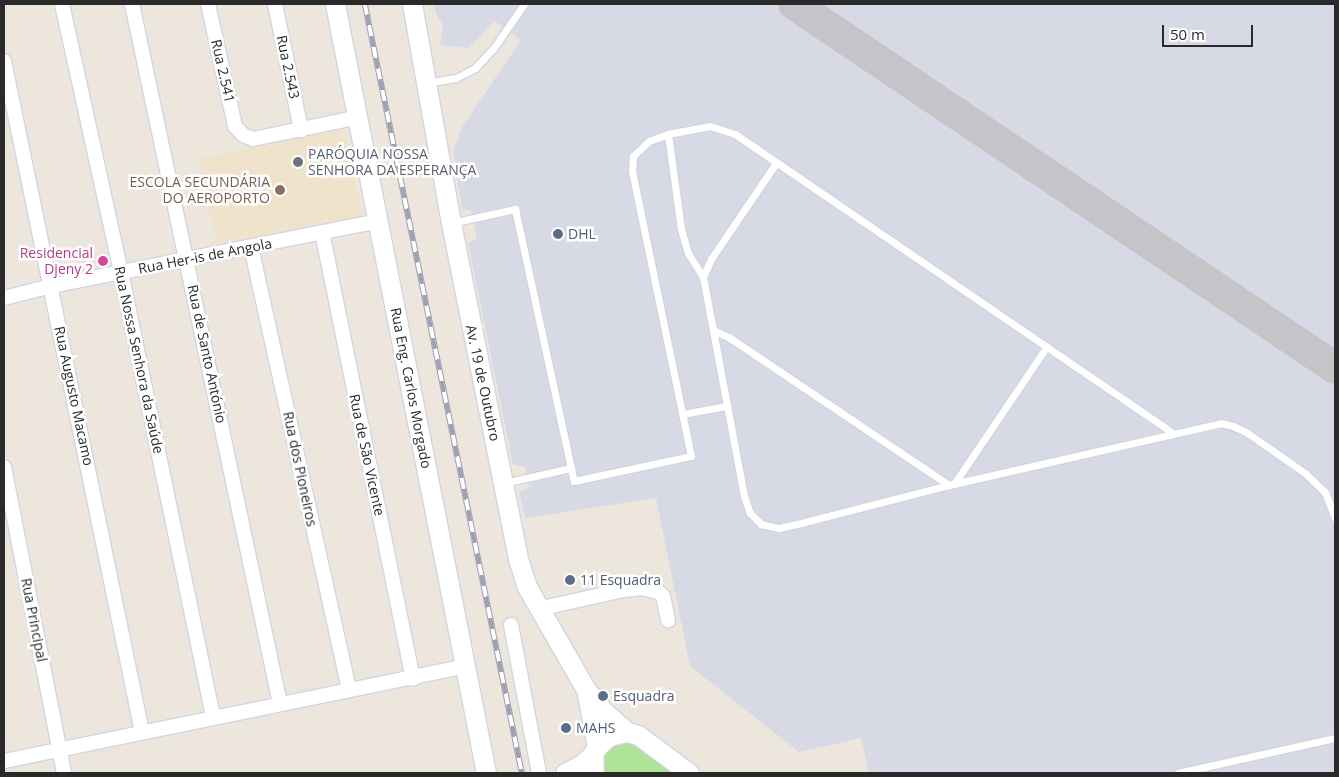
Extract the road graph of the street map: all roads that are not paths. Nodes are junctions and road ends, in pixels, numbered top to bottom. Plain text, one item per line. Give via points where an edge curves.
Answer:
1 (62, 4) edge
2 (132, 4) edge
3 (208, 4) edge
4 (275, 4) edge
5 (335, 4) edge
6 (412, 4) edge
7 (524, 4) edge
8 (4, 61) edge
9 (425, 83) junction
10 (359, 117) junction
11 (301, 130) junction
12 (668, 134) junction
13 (776, 163) junction
14 (378, 221) junction
15 (451, 223) junction
16 (322, 232) junction
17 (251, 247) junction
18 (188, 260) junction
19 (121, 272) junction
20 (703, 277) junction
21 (51, 286) junction
22 (4, 298) edge
23 (713, 330) junction
24 (1047, 346) junction
25 (727, 406) junction
26 (682, 414) junction
27 (1173, 433) junction
28 (4, 467) edge
29 (571, 468) junction
30 (504, 483) junction
31 (952, 485) junction
32 (1335, 518) edge
33 (538, 609) junction
34 (668, 620) dead end
35 (511, 624) dead end
36 (465, 666) junction
37 (413, 679) junction
38 (586, 688) junction
39 (349, 690) junction
40 (280, 704) junction
41 (213, 717) junction
42 (142, 732) junction
43 (627, 732) junction
44 (1335, 738) edge
45 (60, 749) junction
46 (595, 750) junction
47 (4, 761) edge
48 (64, 773) edge
49 (486, 773) edge
50 (539, 773) edge
51 (565, 773) edge
52 (594, 773) edge
53 (689, 773) edge
54 (1178, 773) edge

1 - 19 street, Rua Nossa Senhora da Saúde
2 - 18 street, Rua de Santo António
3 - 11 street, Rua 2.541 via 235,126 243,135 253,139
4 - 11 street, Rua 2.543
5 - 10 street, Rua Eng. Carlos Morgado
6 - 9 street, Av. 19 de Outubro
7 - 9 lane via 493,49 475,68 456,78
8 - 21 street, Rua Augusto Macamo
9 - 15 street, Av. 19 de Outubro
10 - 11 street
10 - 14 street, Rua Eng. Carlos Morgado
12 - 13 lane via 720,127
12 - 20 lane via 680,230 688,253
12 - 26 lane via 639,148 633,156 632,171
13 - 20 lane via 710,259
13 - 24 lane
14 - 16 street, Rua Her-is de Angola
14 - 36 street, Rua Eng. Carlos Morgado
15 - 29 lane via 514,209
15 - 30 street, Av. 19 de Outubro
16 - 17 street, Rua Her-is de Angola
16 - 37 street, Rua de São Vicente
17 - 18 street, Rua Her-is de Angola
17 - 39 street, Rua dos Pioneiros
18 - 19 street, Rua Her-is de Angola
18 - 40 street, Rua de Santo António
19 - 21 street, Rua Her-is de Angola
19 - 41 street, Rua Nossa Senhora da Saúde
20 - 23 lane
21 - 22 street, Rua Her-is de Angola
21 - 42 street, Rua Augusto Macamo
23 - 25 lane
23 - 31 lane via 730,338
24 - 27 lane
24 - 31 lane
25 - 26 lane
25 - 31 lane via 744,496 750,513 762,524 779,528
26 - 29 lane via 691,456 574,481
27 - 31 lane
27 - 32 lane via 1221,424 1233,426 1305,473 1325,492
28 - 45 street, Rua Principal
29 - 30 lane
30 - 33 street, Av. 19 de Outubro via 518,559
33 - 34 street via 641,588 663,596
33 - 38 street, Av. 19 de Outubro
35 - 50 street
36 - 37 street
36 - 49 street, Rua Eng. Carlos Morgado
37 - 39 street
38 - 43 street, Av. 19 de Outubro via 603,711
38 - 46 street
39 - 40 street
40 - 41 street
41 - 42 street
42 - 45 street
43 - 46 street via 609,736
43 - 53 street, Av. 19 de Outubro via 638,735
44 - 54 lane
45 - 47 street
45 - 48 street, Rua Principal
46 - 51 street via 581,765
46 - 52 street

